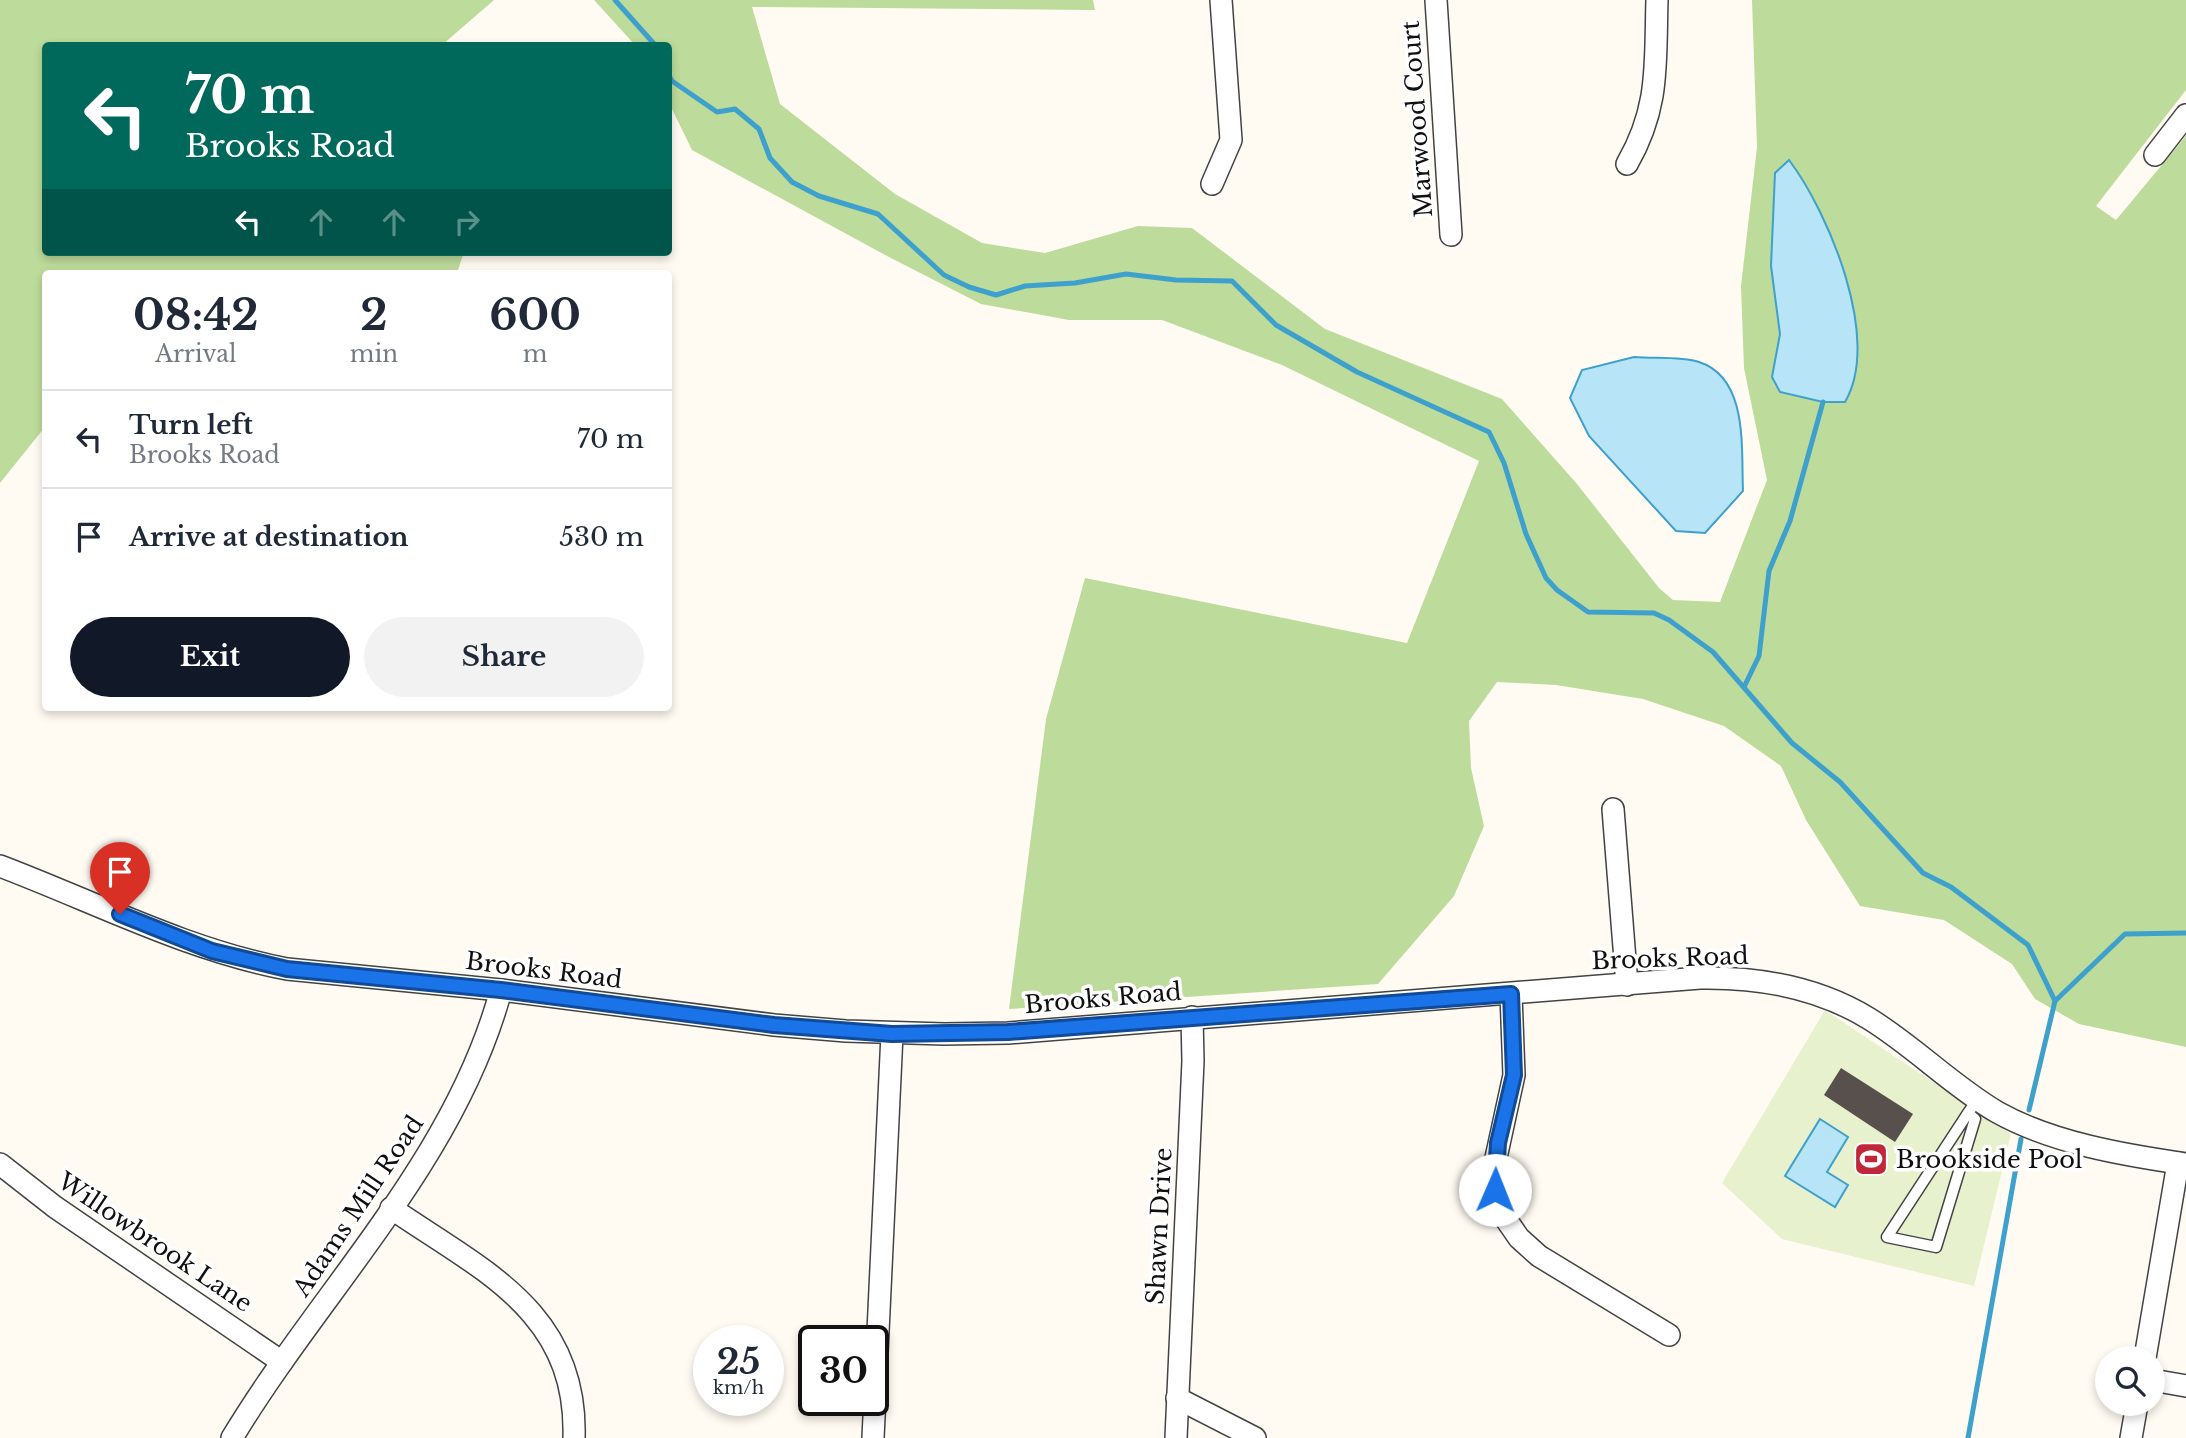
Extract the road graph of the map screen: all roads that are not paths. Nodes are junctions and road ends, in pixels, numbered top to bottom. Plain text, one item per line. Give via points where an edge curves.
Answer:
1 (1221, 0) edge
2 (1436, 0) edge
3 (1657, 0) edge
4 (2186, 116) edge
5 (2155, 155) dead end
6 (1626, 164) dead end
7 (1212, 184) dead end
8 (1451, 235) dead end
9 (1613, 809) dead end
10 (0, 866) edge
11 (1627, 985) junction
12 (501, 990) junction
13 (1511, 994) junction
14 (1192, 1017) junction
15 (892, 1034) junction
16 (1973, 1106) junction
17 (2182, 1163) edge
18 (0, 1164) edge
19 (391, 1208) junction
20 (1669, 1335) dead end
21 (2147, 1346) edge
22 (282, 1362) junction
23 (2165, 1382) edge
24 (2186, 1386) edge
25 (1177, 1398) junction
26 (2135, 1416) edge
27 (232, 1438) edge
28 (575, 1438) edge
29 (873, 1438) edge
30 (1176, 1438) edge
31 (1255, 1438) edge
32 (2131, 1438) edge

1 - 7 street via 1231,140
2 - 8 street, Marwood Court
3 - 6 street via 1654,94 1644,134
4 - 5 street
9 - 11 street
10 - 12 street, Brooks Road via 241,960 287,969
11 - 13 street, Brooks Road
11 - 16 street, Brooks Road via 1736,978 1814,993 1870,1019
12 - 15 street, Brooks Road via 774,1025
12 - 19 street, Adams Mill Road via 491,1027 454,1108
13 - 14 street, Brooks Road
13 - 20 street via 1514,1075 1494,1167 1501,1212 1539,1256
14 - 15 street, Brooks Road via 1008,1032
14 - 25 street, Shawn Drive via 1194,1060
15 - 29 street
16 - 16 lane via 1894,1226 1887,1237 1936,1247 1975,1119
16 - 17 street, Brooks Road via 2043,1131
17 - 21 street
18 - 22 street, Willowbrook Lane via 75,1221
19 - 22 street, Adams Mill Road
19 - 28 street via 534,1313 564,1365
22 - 27 street, Adams Mill Road
23 - 24 street
25 - 30 street, Shawn Drive
25 - 31 street
26 - 32 street

